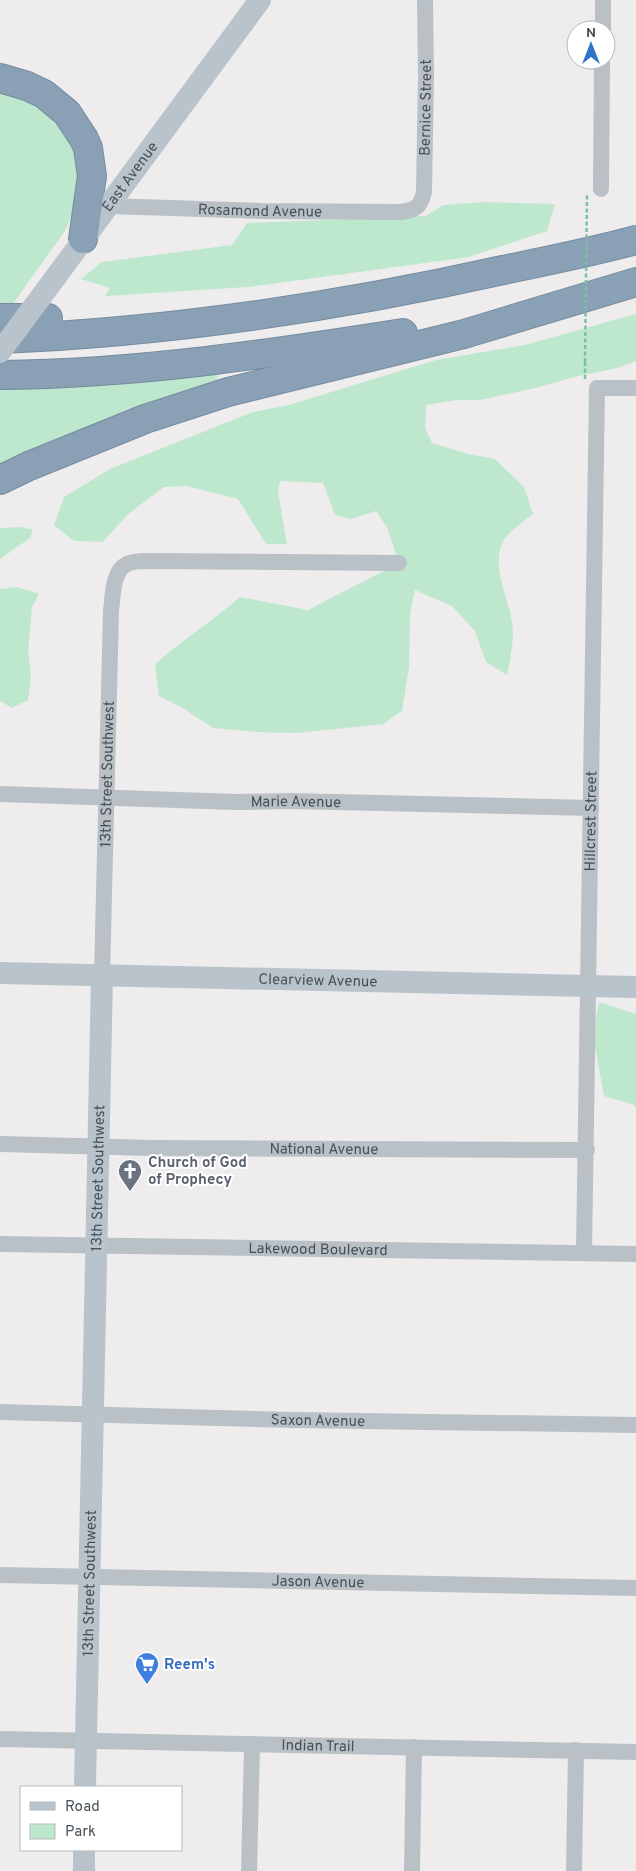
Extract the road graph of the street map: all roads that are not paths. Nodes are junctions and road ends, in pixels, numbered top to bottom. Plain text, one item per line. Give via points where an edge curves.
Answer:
1 (260, 0) edge
2 (425, 0) edge
3 (603, 0) edge
4 (603, 20) edge
5 (601, 70) edge
6 (0, 78) edge
7 (594, 192) road end
8 (108, 206) junction
9 (413, 210) joint
10 (83, 239) junction
11 (636, 240) edge
12 (636, 281) edge
13 (294, 310) junction
14 (0, 318) edge
15 (0, 339) edge
16 (0, 352) edge
17 (0, 375) edge
18 (636, 388) edge
19 (0, 480) edge
20 (399, 563) dead end
21 (0, 794) edge
22 (106, 798) junction
23 (591, 808) junction
24 (0, 973) edge
25 (102, 976) junction
26 (588, 985) junction
27 (636, 987) edge
28 (0, 1144) edge
29 (99, 1146) junction
30 (587, 1150) junction
31 (0, 1244) edge
32 (97, 1245) junction
33 (584, 1253) junction
34 (636, 1254) edge
35 (0, 1412) edge
36 (93, 1414) junction
37 (636, 1426) edge
38 (0, 1574) edge
39 (89, 1576) junction
40 (636, 1588) edge
41 (0, 1739) edge
42 (86, 1741) junction
43 (252, 1744) junction
44 (414, 1747) junction
45 (576, 1750) junction
46 (636, 1752) edge
47 (85, 1786) edge
48 (84, 1851) edge
49 (84, 1871) edge
50 (249, 1871) edge
51 (412, 1871) edge
52 (574, 1871) edge

1 - 8 street, East Avenue
2 - 9 street, Bernice Street via 424,192 420,205
3 - 4 street
5 - 7 street
6 - 10 highway via 44,94 67,113 84,139 92,176
8 - 9 street, Rosamond Avenue via 261,211
8 - 10 street, East Avenue
10 - 16 street, East Avenue, bridge
11 - 13 highway via 455,281
12 - 17 highway via 495,315 317,347 190,364
12 - 19 highway via 464,334 228,392 145,419
13 - 14 highway
13 - 15 highway via 174,327
18 - 23 street, Hillcrest Street via 597,388
20 - 22 street, 13th Street Southwest via 147,561 130,562 119,569 111,611
21 - 22 street, Marie Avenue
22 - 23 street, Marie Avenue
22 - 25 street, 13th Street Southwest
23 - 26 street, Hillcrest Street
24 - 25 street, Clearview Avenue
25 - 26 street, Clearview Avenue
25 - 29 street, 13th Street Southwest
26 - 27 street, Clearview Avenue
26 - 30 street, Hillcrest Street
28 - 29 street, National Avenue
29 - 30 street, National Avenue
29 - 32 street, 13th Street Southwest
30 - 33 street, Hillcrest Street
31 - 32 street, Lakewood Boulevard
32 - 33 street, Lakewood Boulevard
32 - 36 street, 13th Street Southwest
33 - 34 street, Lakewood Boulevard
35 - 36 street, Saxon Avenue
36 - 37 street, Saxon Avenue
36 - 39 street, 13th Street Southwest
38 - 39 street, Jason Avenue
39 - 40 street, Jason Avenue
39 - 42 street, 13th Street Southwest
41 - 42 street, Indian Trail
42 - 43 street, Indian Trail
42 - 47 street, 13th Street Southwest
43 - 44 street, Indian Trail
43 - 50 street
44 - 45 street, Indian Trail
44 - 51 street
45 - 46 street, Indian Trail
45 - 52 street
48 - 49 street

